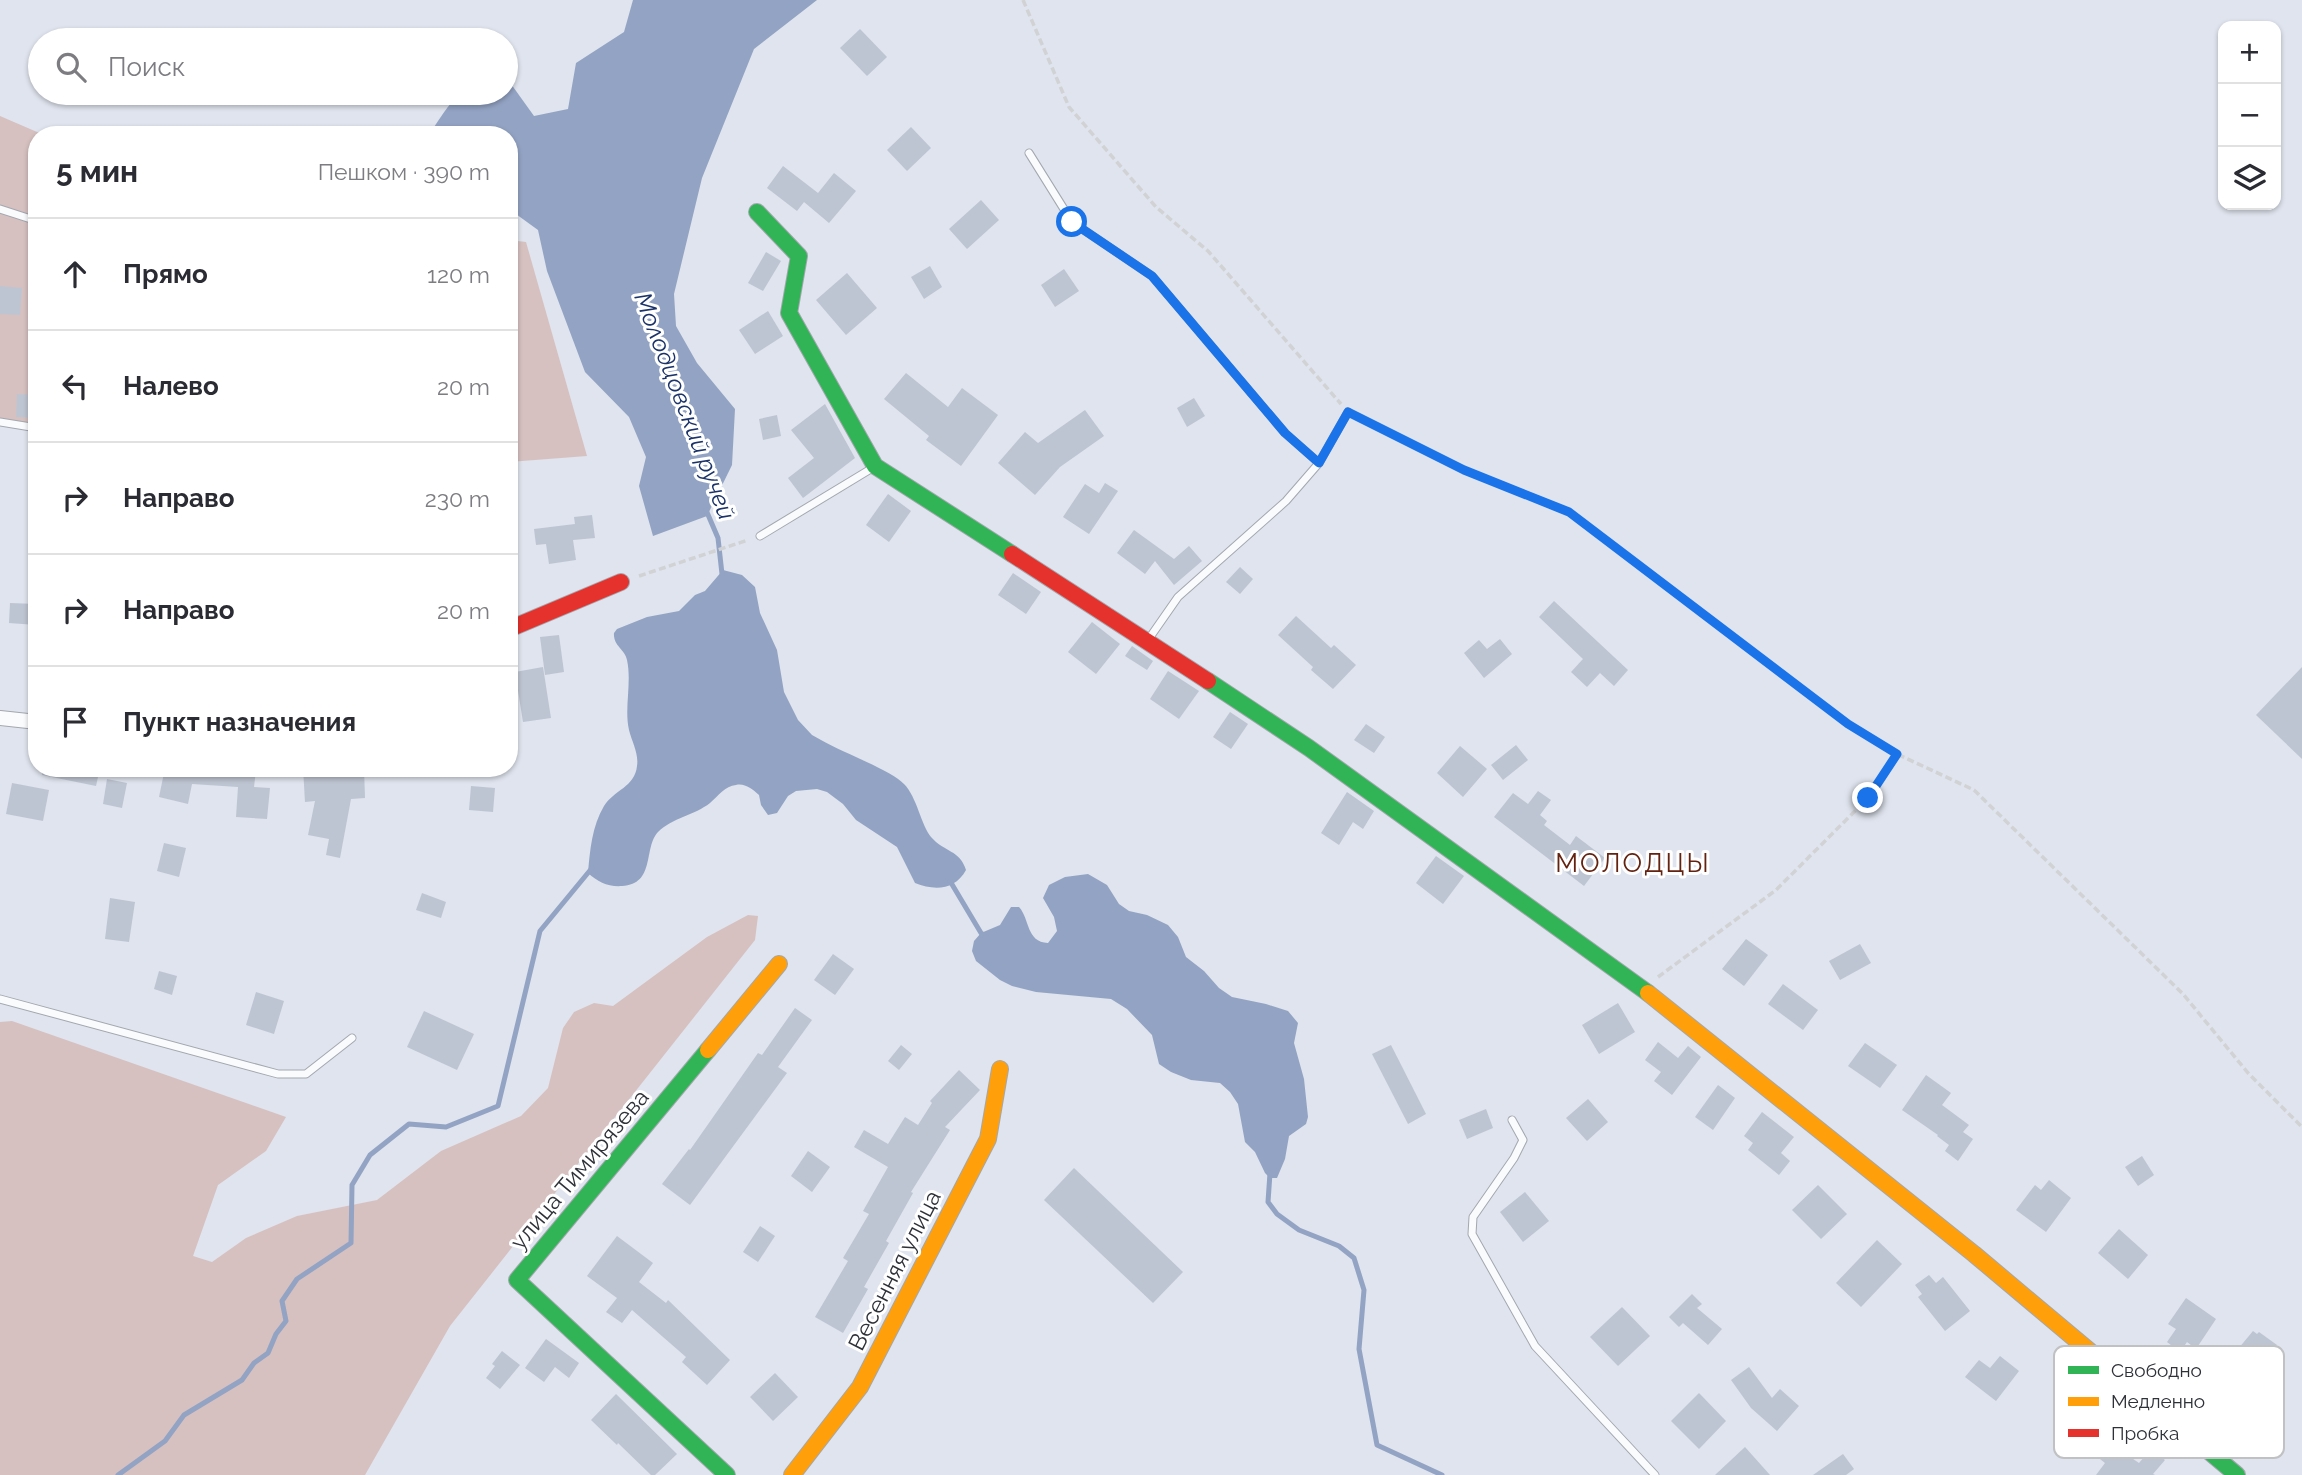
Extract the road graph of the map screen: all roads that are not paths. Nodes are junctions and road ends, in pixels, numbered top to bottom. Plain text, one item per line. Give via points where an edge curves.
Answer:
1 (1029, 153) dead end
2 (0, 209) edge
3 (757, 212) dead end
4 (28, 217) edge
5 (1348, 412) road end
6 (0, 422) edge
7 (28, 427) edge
8 (1319, 463) junction
9 (875, 466) junction
10 (760, 536) road end
11 (621, 582) road end
12 (518, 625) edge
13 (1147, 641) junction
14 (0, 718) edge
15 (28, 721) edge
16 (779, 964) dead end
17 (0, 999) edge
18 (352, 1038) dead end
19 (1000, 1069) dead end
20 (1512, 1119) dead end
21 (2083, 1346) edge
22 (2217, 1458) edge
23 (727, 1475) edge
24 (792, 1475) edge
25 (1655, 1475) edge
26 (2237, 1475) edge

1 - 8 lane via 1072,222 1152,276 1285,433
2 - 4 lane
3 - 9 street via 799,256 789,313
5 - 8 lane
6 - 7 lane
8 - 13 lane via 1286,502 1178,597
9 - 10 lane
9 - 13 street
11 - 12 street
13 - 21 street via 1308,748 1643,989
14 - 15 street
16 - 23 street, улица Тимирязева via 517,1280
17 - 18 lane via 278,1074 306,1074
19 - 24 street, Весенняя улица via 988,1139 860,1387
20 - 25 lane via 1523,1140 1474,1217 1472,1234 1535,1346
22 - 26 street

